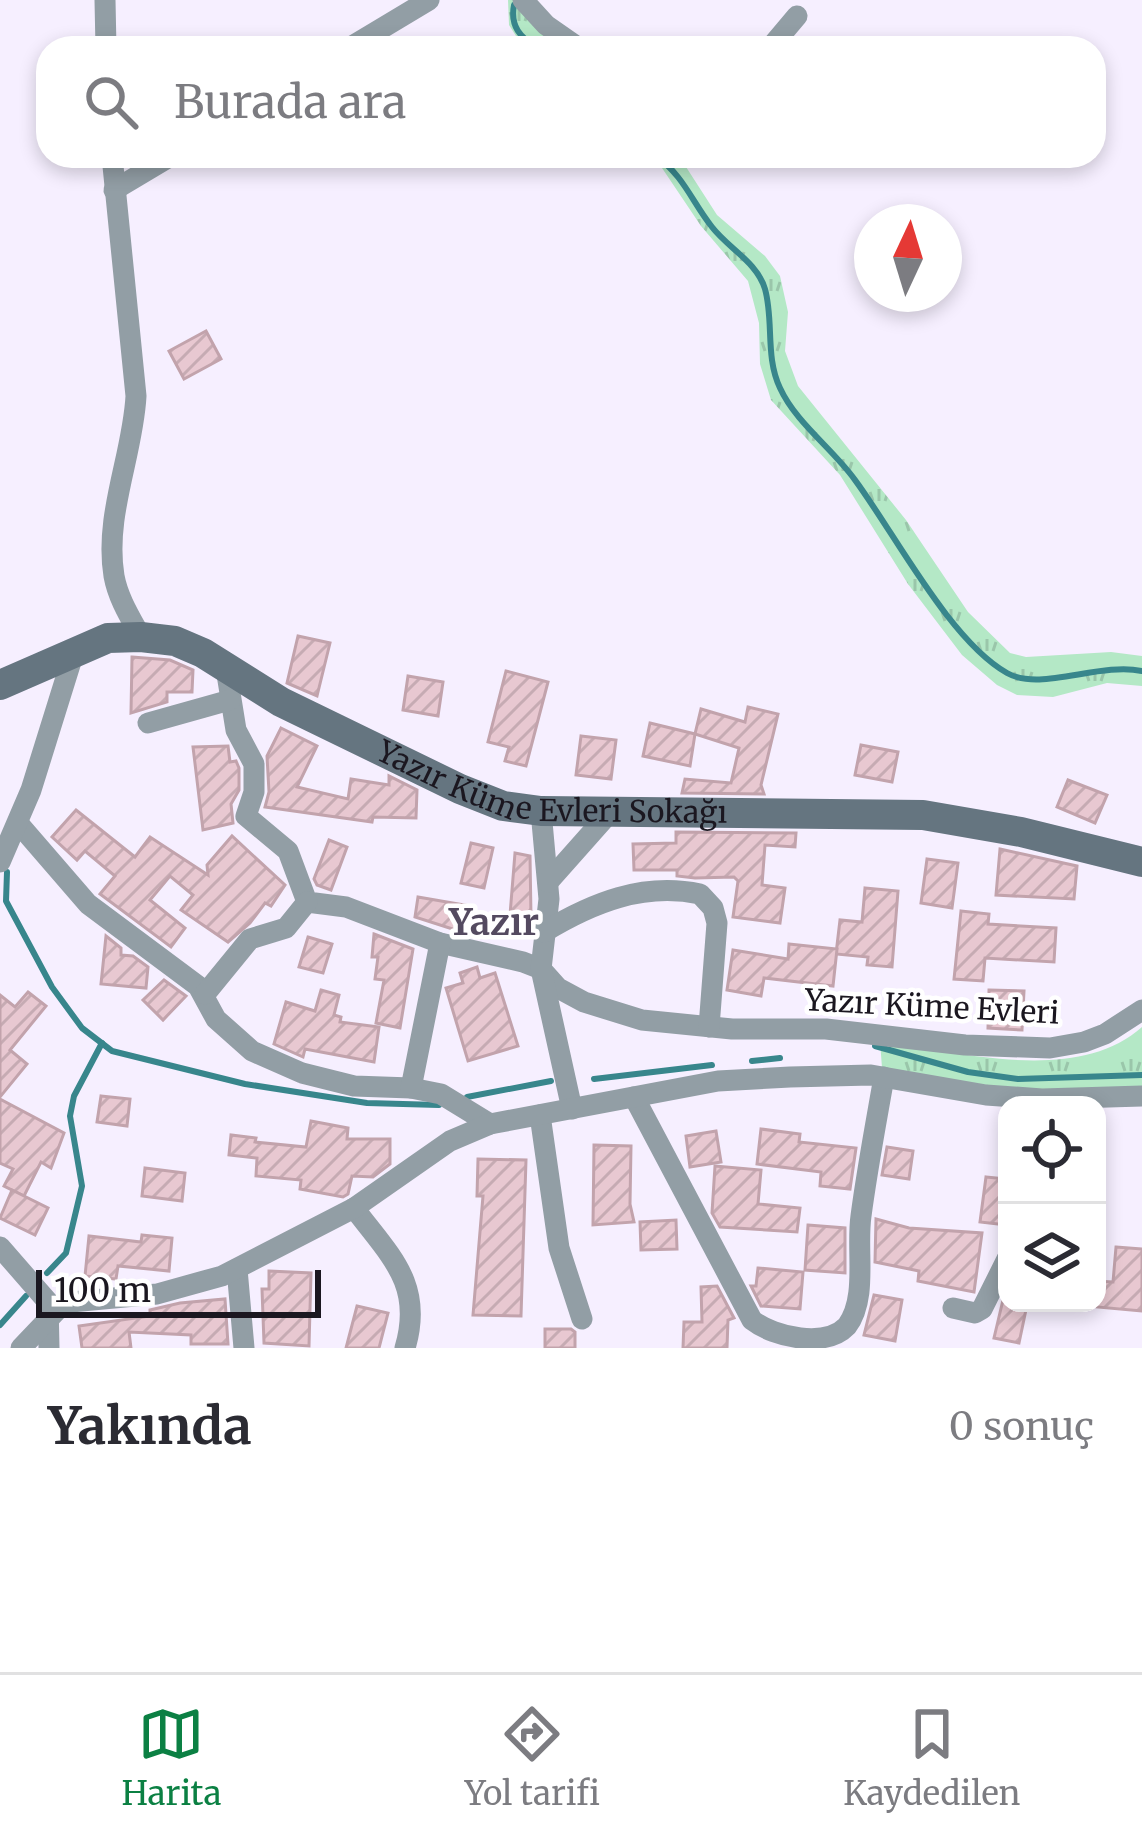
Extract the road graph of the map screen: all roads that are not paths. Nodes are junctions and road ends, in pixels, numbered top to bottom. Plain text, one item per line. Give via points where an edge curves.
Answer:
1 (105, 0) edge
2 (429, 0) edge
3 (523, 0) edge
4 (797, 16) dead end
5 (106, 36) edge
6 (370, 36) edge
7 (562, 36) edge
8 (780, 36) edge
9 (113, 168) edge
10 (150, 168) edge
11 (114, 190) junction
12 (141, 637) junction
13 (74, 652) junction
14 (226, 668) junction
15 (0, 685) edge
16 (230, 700) junction
17 (148, 723) dead end
18 (541, 811) junction
19 (610, 811) junction
20 (18, 823) junction
21 (0, 862) edge
22 (1142, 862) edge
23 (548, 882) junction
24 (307, 902) junction
25 (544, 932) junction
26 (440, 943) junction
27 (541, 969) junction
28 (205, 994) junction
29 (1142, 1010) edge
30 (710, 1028) junction
31 (884, 1077) junction
32 (411, 1088) junction
33 (998, 1096) edge
34 (1142, 1096) edge
35 (634, 1097) junction
36 (1106, 1098) edge
37 (572, 1109) junction
38 (539, 1114) junction
39 (490, 1124) junction
40 (354, 1208) junction
41 (0, 1247) edge
42 (237, 1269) junction
43 (998, 1277) edge
44 (952, 1308) dead end
45 (50, 1318) junction
46 (582, 1319) dead end
47 (21, 1348) edge
48 (49, 1348) edge
49 (244, 1348) edge
50 (405, 1348) edge

1 - 5 street
2 - 6 street
3 - 7 street
4 - 8 street
9 - 11 street
10 - 11 street
11 - 12 street via 136,396 114,574
12 - 13 street, Yazır Küme Evleri Sokağı via 108,638
12 - 14 street, Yazır Küme Evleri Sokağı via 189,645
13 - 15 street, Yazır Küme Evleri Sokağı
13 - 20 street
14 - 16 street
14 - 18 street, Yazır Küme Evleri Sokağı via 460,790
16 - 17 street
16 - 24 street via 254,764 246,816 289,851
18 - 19 street, Yazır Küme Evleri Sokağı
18 - 23 street
19 - 22 street, Yazır Küme Evleri Sokağı via 923,815
19 - 23 street
20 - 21 street
20 - 28 street via 88,904
23 - 25 street
24 - 26 street, Yazır Küme Evleri via 346,907
24 - 28 street via 286,928 250,939
25 - 27 street
25 - 30 street via 620,896 700,894 717,923
26 - 27 street, Yazır Küme Evleri
26 - 32 street
27 - 30 street, Yazır Küme Evleri via 558,988 611,1012
27 - 37 street
28 - 32 street via 216,1019 266,1060 354,1086
29 - 30 street, Yazır Küme Evleri via 1105,1034 1050,1048
31 - 33 street
31 - 35 street via 748,1079
31 - 35 street via 861,1214 855,1312 839,1334 815,1341 752,1320
32 - 39 street via 441,1094
34 - 36 street
35 - 37 street
37 - 38 street
38 - 39 street
38 - 46 street via 559,1248
39 - 40 street via 450,1141
40 - 42 street
40 - 50 street via 406,1280 412,1324
41 - 45 street via 44,1293
42 - 45 street via 158,1294 71,1302
42 - 49 street
43 - 44 street via 982,1310
45 - 47 street
45 - 48 street

